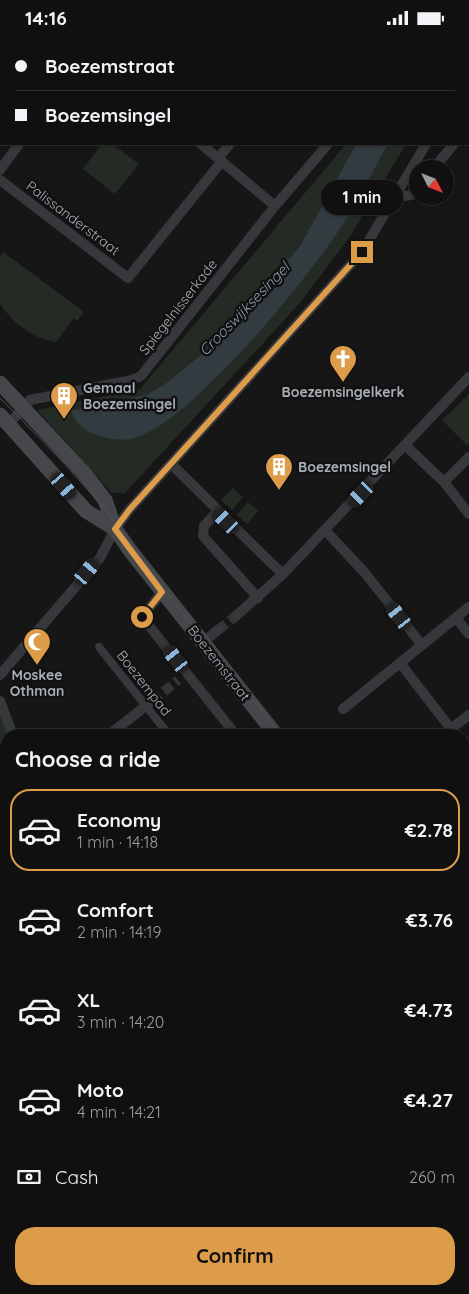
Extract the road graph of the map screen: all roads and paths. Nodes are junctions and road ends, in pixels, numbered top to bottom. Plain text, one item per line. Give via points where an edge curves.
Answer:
1 (18, 145) edge
2 (202, 145) edge
3 (229, 145) edge
4 (327, 145) edge
5 (425, 145) edge
6 (453, 145) edge
7 (220, 159) junction
8 (441, 160) edge
9 (0, 170) edge
10 (0, 180) edge
11 (409, 195) edge
12 (396, 197) junction
13 (275, 206) junction
14 (469, 377) edge
15 (0, 383) edge
16 (22, 408) junction
17 (5, 419) edge
18 (405, 445) junction
19 (469, 457) edge
20 (171, 464) junction
21 (444, 481) junction
22 (218, 512) junction
23 (469, 514) edge
24 (115, 529) junction
25 (325, 531) junction
26 (283, 574) junction
27 (162, 592) junction
28 (258, 598) junction
29 (469, 607) edge
30 (237, 615) tunnel mouth
31 (456, 618) junction
32 (218, 630) tunnel mouth
33 (469, 634) edge
34 (203, 642) junction
35 (422, 645) junction
36 (99, 647) dead end
37 (400, 663) junction
38 (187, 673) junction
39 (0, 675) edge
40 (178, 680) tunnel mouth
41 (0, 701) edge
42 (148, 704) junction
43 (343, 709) dead end
44 (469, 715) edge
45 (11, 729) edge
46 (117, 729) edge
47 (164, 729) edge
48 (231, 729) edge
49 (271, 729) edge
50 (445, 729) edge
51 (451, 729) edge

1 - 9 street
2 - 7 street
3 - 7 street
4 - 13 street, Spiegelnisserkade
5 - 12 street
6 - 8 street
7 - 10 street, Palissanderstraat via 128,278
7 - 13 street
11 - 12 street
12 - 20 street via 362,252
13 - 16 street, Spiegelnisserkade via 141,375 132,380 30,401
14 - 18 street
15 - 16 main road
16 - 17 street, Spiegelnisserkade
16 - 24 main road via 105,500
17 - 24 main road via 86,511
18 - 21 street
18 - 25 street
19 - 21 street
20 - 22 street
20 - 24 street
21 - 23 street
22 - 26 street
22 - 28 street via 204,526 203,536
24 - 27 main road, Boezemstraat
24 - 39 street via 100,558
25 - 26 street
25 - 35 street via 365,573
26 - 28 street
27 - 34 main road, Boezemstraat
27 - 38 street via 142,617
28 - 30 street
29 - 31 street
31 - 33 street
31 - 35 street
32 - 34 street
34 - 49 main road, Boezemstraat
35 - 37 street
36 - 42 street, Boezempad
37 - 43 street
37 - 50 street
38 - 40 street
38 - 48 street
41 - 45 street
42 - 46 street
42 - 47 street, Boezempad
44 - 51 street

